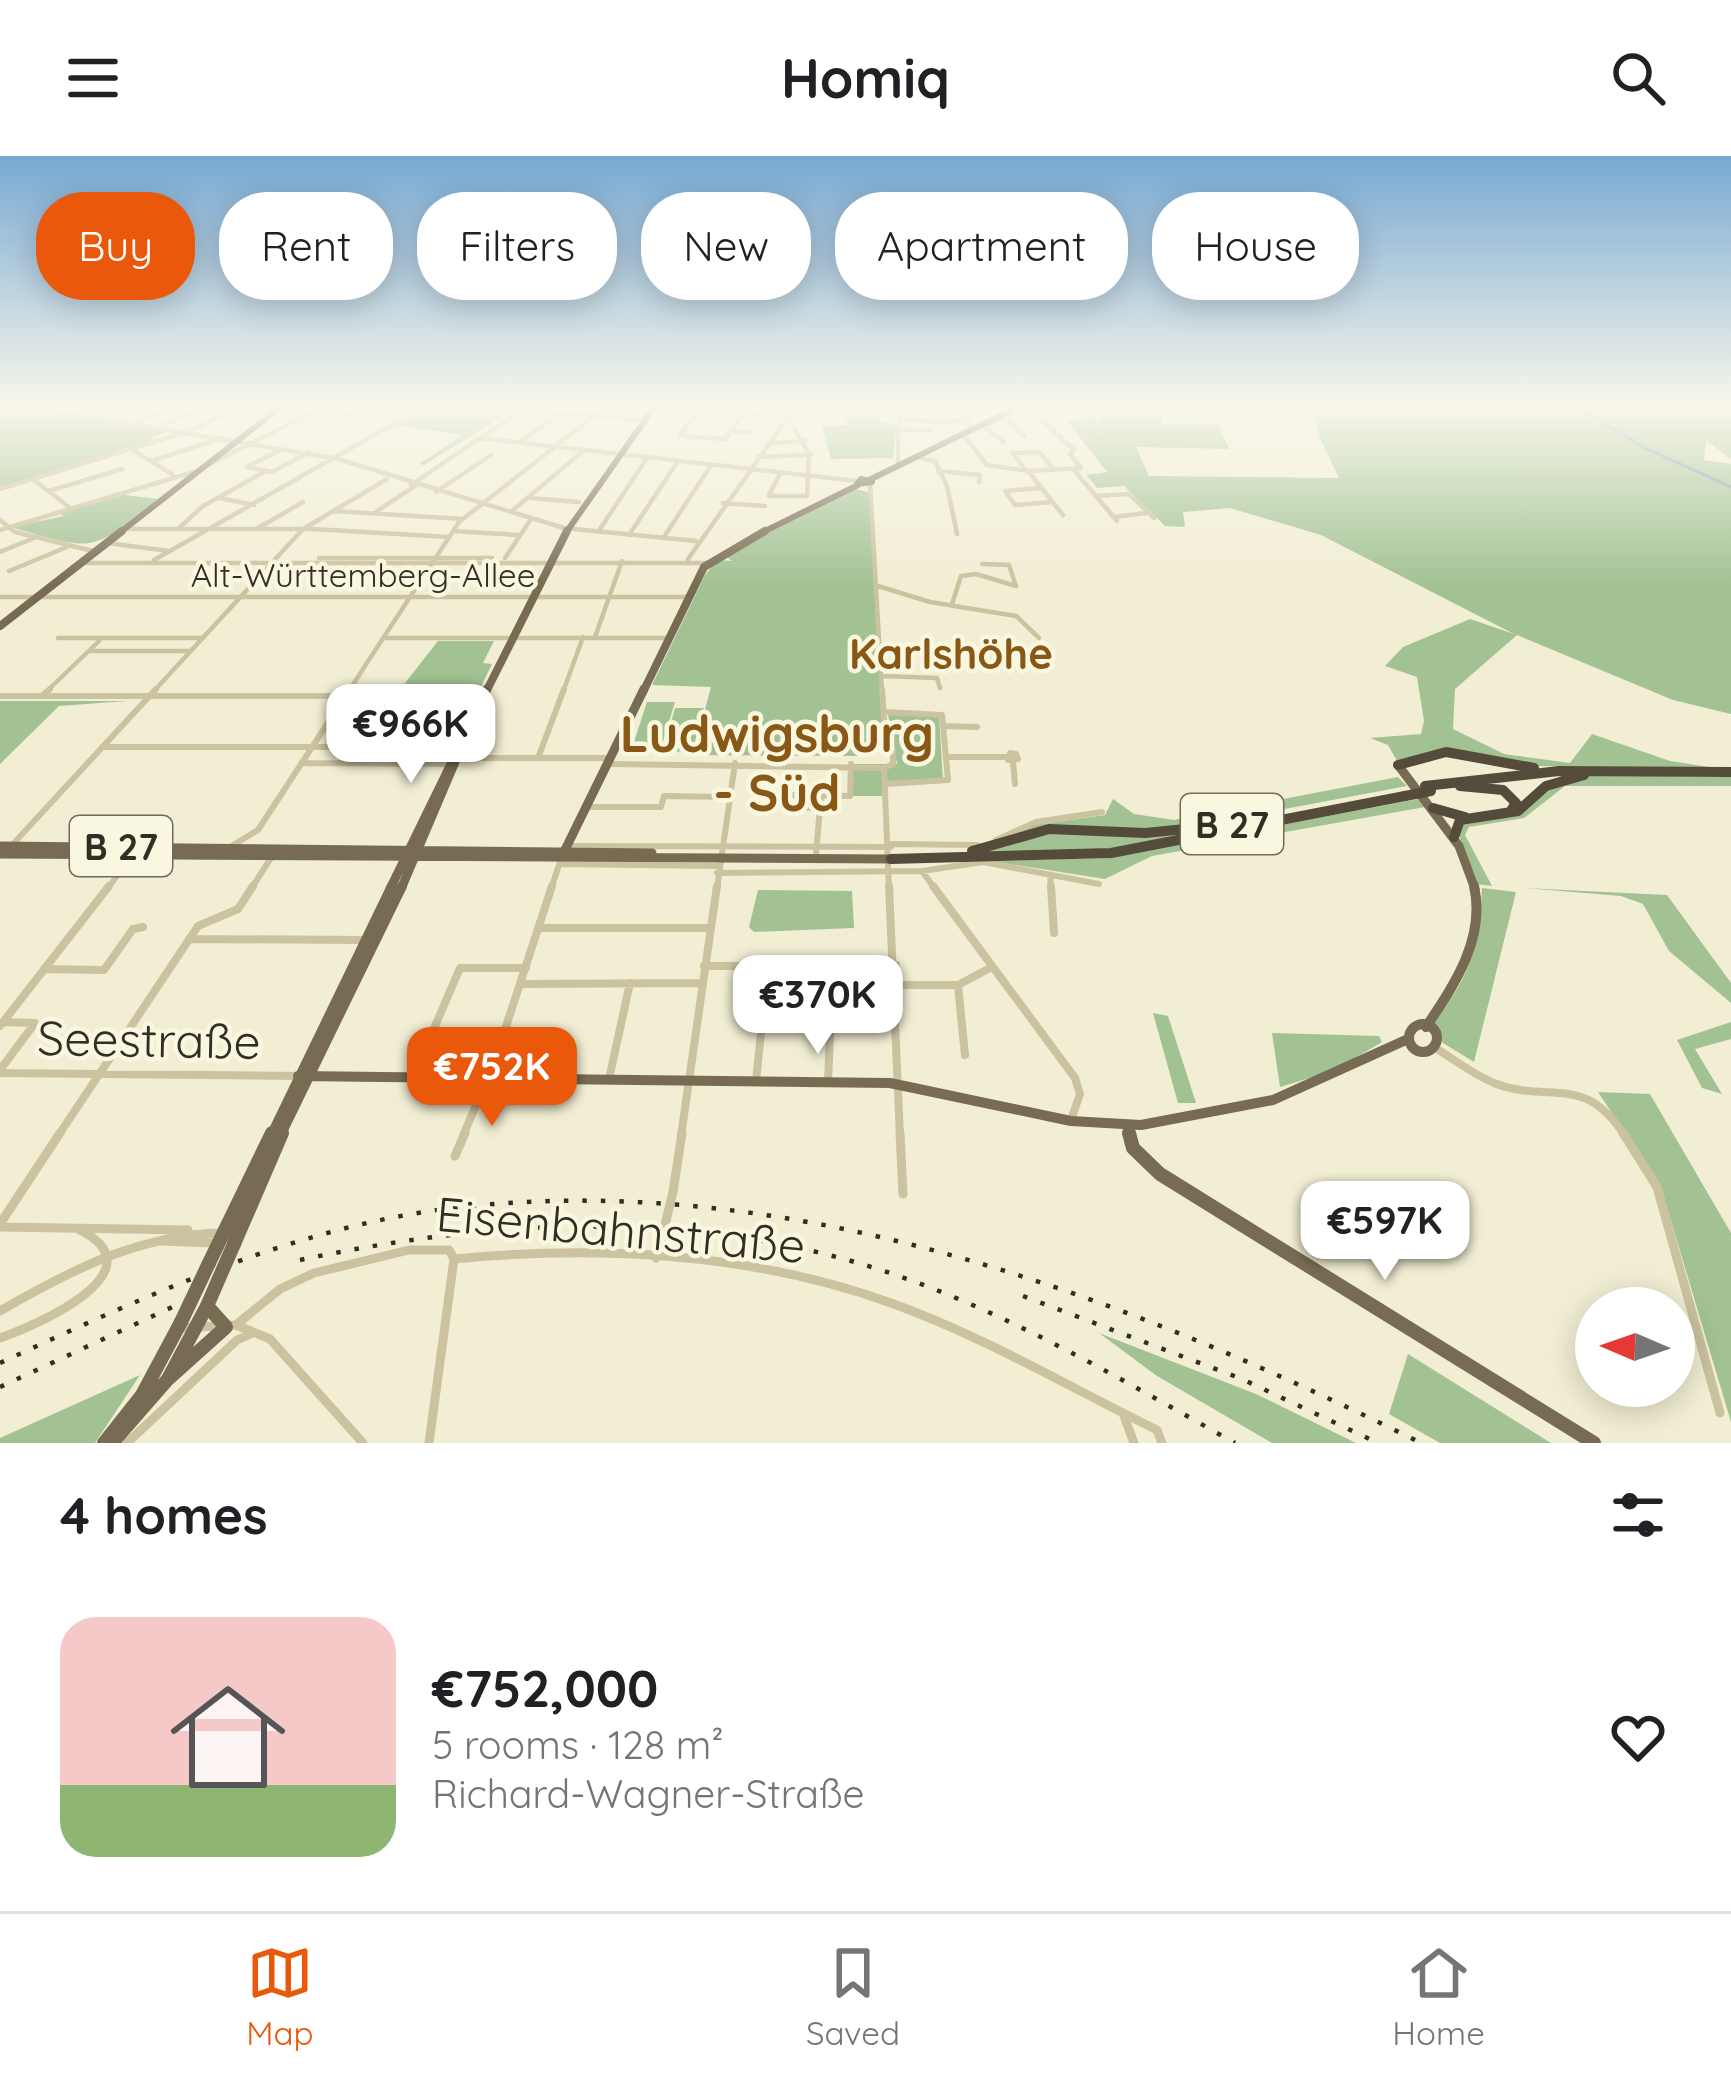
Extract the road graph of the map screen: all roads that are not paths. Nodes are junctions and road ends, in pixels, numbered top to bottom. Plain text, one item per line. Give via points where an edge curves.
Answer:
1 (76, 466) edge
2 (159, 466) edge
3 (205, 466) edge
4 (206, 466) edge
5 (249, 466) edge
6 (279, 466) edge
7 (324, 466) edge
8 (358, 466) edge
9 (440, 466) edge
10 (475, 466) edge
11 (531, 466) edge
12 (566, 466) edge
13 (604, 466) edge
14 (642, 466) edge
15 (675, 466) edge
16 (710, 466) edge
17 (721, 466) edge
18 (750, 466) edge
19 (812, 466) edge
20 (896, 466) edge
21 (936, 466) edge
22 (994, 466) edge
23 (1023, 466) edge
24 (1051, 466) edge
25 (1080, 466) edge
26 (202, 468) junction
27 (122, 469) dead end
28 (748, 469) junction
29 (1054, 470) junction
30 (1074, 470) junction
31 (269, 471) junction
32 (938, 471) junction
33 (1027, 471) junction
34 (782, 472) junction
35 (172, 474) junction
36 (813, 476) junction
37 (33, 479) junction
38 (390, 479) junction
39 (870, 482) junction
40 (979, 482) dead end
41 (857, 483) junction
42 (413, 485) junction
43 (1041, 488) junction
44 (0, 489) edge
45 (50, 491) junction
46 (436, 492) junction
47 (769, 496) junction
48 (1096, 496) junction
49 (217, 498) junction
50 (530, 499) junction
51 (303, 502) dead end
52 (579, 502) junction
53 (1052, 502) junction
54 (723, 503) junction
55 (254, 505) junction
56 (480, 505) junction
57 (69, 507) junction
58 (331, 510) junction
59 (374, 513) junction
60 (510, 513) junction
61 (1063, 515) dead end
62 (463, 519) junction
63 (531, 519) junction
64 (0, 520) edge
65 (9, 527) junction
66 (564, 528) junction
67 (124, 529) junction
68 (303, 529) junction
69 (0, 530) edge
70 (176, 530) junction
71 (208, 530) junction
72 (255, 530) junction
73 (598, 532) junction
74 (451, 534) junction
75 (957, 534) dead end
76 (517, 535) junction
77 (628, 535) junction
78 (37, 537) junction
79 (663, 538) junction
80 (696, 541) junction
81 (107, 543) junction
82 (68, 546) junction
83 (96, 551) junction
84 (169, 551) junction
85 (0, 552) edge
86 (505, 558) junction
87 (688, 558) junction
88 (153, 560) junction
89 (435, 560) junction
90 (548, 560) junction
91 (273, 561) junction
92 (622, 562) junction
93 (81, 563) junction
94 (707, 563) junction
95 (982, 564) dead end
96 (9, 572) dead end
97 (878, 586) junction
98 (0, 597) edge
99 (37, 597) junction
100 (409, 597) junction
101 (609, 597) junction
102 (689, 597) junction
103 (240, 598) junction
104 (530, 598) junction
105 (952, 604) junction
106 (0, 626) edge
107 (58, 638) dead end
108 (101, 638) junction
109 (203, 638) junction
110 (382, 638) junction
111 (511, 638) junction
112 (583, 638) junction
113 (595, 638) junction
114 (669, 638) junction
115 (1040, 638) dead end
116 (88, 651) junction
117 (191, 651) junction
118 (882, 676) junction
119 (940, 688) dead end
120 (150, 695) junction
121 (0, 696) edge
122 (42, 696) junction
123 (345, 696) junction
124 (884, 712) junction
125 (474, 717) junction
126 (943, 726) junction
127 (977, 727) dead end
128 (102, 747) junction
129 (313, 747) junction
130 (455, 747) junction
131 (886, 750) junction
132 (1455, 754) junction
133 (462, 758) junction
134 (538, 758) junction
135 (946, 758) junction
136 (608, 761) junction
137 (735, 763) junction
138 (302, 764) junction
139 (447, 764) junction
140 (851, 764) junction
141 (1398, 765) joint
142 (882, 767) junction
143 (1559, 771) junction
144 (1731, 774) edge
145 (1584, 775) junction
146 (1458, 783) junction
147 (886, 784) junction
148 (1015, 784) dead end
149 (1402, 793) junction
150 (821, 796) junction
151 (729, 797) junction
152 (585, 807) junction
153 (820, 808) junction
154 (1432, 808) junction
155 (1102, 812) dead end
156 (1510, 812) junction
157 (1465, 817) junction
158 (258, 830) junction
159 (1454, 837) junction
160 (154, 846) junction
161 (262, 846) junction
162 (293, 846) junction
163 (230, 847) junction
164 (414, 848) junction
165 (3, 851) edge
166 (816, 851) junction
167 (134, 854) junction
168 (245, 854) junction
169 (273, 854) junction
170 (563, 855) junction
171 (891, 855) junction
172 (719, 860) junction
173 (922, 871) junction
174 (1050, 874) junction
175 (397, 882) dead end
176 (1099, 884) dead end
177 (143, 927) dead end
178 (538, 928) junction
179 (708, 928) junction
180 (1054, 933) dead end
181 (189, 939) junction
182 (363, 940) junction
183 (768, 965) junction
184 (833, 965) junction
185 (896, 965) junction
186 (358, 966) junction
187 (704, 966) junction
188 (992, 967) junction
189 (526, 968) junction
190 (44, 969) junction
191 (630, 983) junction
192 (702, 983) junction
193 (521, 984) junction
194 (958, 985) junction
195 (896, 986) junction
196 (342, 1012) junction
197 (324, 1021) junction
198 (1, 1024) edge
199 (1426, 1027) junction
200 (428, 1039) junction
201 (502, 1040) junction
202 (1408, 1040) junction
203 (1437, 1049) junction
204 (965, 1055) dead end
205 (0, 1072) edge
206 (99, 1074) junction
207 (304, 1076) junction
208 (413, 1078) junction
209 (487, 1078) junction
210 (609, 1079) junction
211 (688, 1080) junction
212 (757, 1081) junction
213 (828, 1081) junction
214 (900, 1084) junction
215 (1068, 1120) junction
216 (1127, 1125) junction
217 (455, 1156) dead end
218 (903, 1193) dead end
219 (0, 1226) edge
220 (76, 1229) junction
221 (192, 1231) junction
222 (230, 1237) junction
223 (161, 1241) junction
224 (190, 1244) junction
225 (104, 1257) junction
226 (656, 1258) junction
227 (454, 1259) junction
228 (209, 1263) junction
229 (207, 1306) junction
230 (0, 1311) edge
231 (185, 1326) junction
232 (231, 1326) junction
233 (253, 1333) junction
234 (0, 1338) edge
235 (168, 1379) junction
236 (1122, 1413) junction
237 (1720, 1413) dead end
238 (108, 1443) edge
239 (127, 1443) edge
240 (362, 1443) edge
241 (429, 1443) edge
242 (1134, 1443) edge
243 (1162, 1443) edge
244 (1594, 1443) edge

1 - 37 street
2 - 35 street
3 - 26 main road
4 - 26 street
5 - 31 street
6 - 31 street
7 - 55 street
8 - 38 street
9 - 42 street
10 - 46 street
11 - 56 street
12 - 50 street
13 - 52 main road
14 - 73 street
15 - 77 street
16 - 79 street
17 - 28 street
18 - 28 street
19 - 36 street
20 - 39 main road
21 - 32 street
22 - 33 street
23 - 33 street
24 - 29 street
25 - 30 street
26 - 35 street
26 - 67 main road
27 - 45 street
28 - 34 street
28 - 54 street
29 - 30 street
29 - 33 street
30 - 48 street
31 - 49 street
32 - 40 street via 980,476
32 - 75 street
33 - 43 street
34 - 36 street
34 - 47 street
35 - 57 street
36 - 41 street
36 - 47 street via 807,496
37 - 44 street
37 - 45 street
38 - 42 street
38 - 58 street
39 - 41 main road
39 - 97 street
41 - 94 main road
42 - 46 street
42 - 59 street
43 - 53 street
43 - 53 street via 1005,491 1015,506
45 - 57 street
46 - 56 street
47 - 54 street via 764,508
48 - 48 street via 1116,519 1151,516 1129,494
49 - 55 street
49 - 70 street
50 - 52 street
50 - 60 street
51 - 72 street
52 - 66 main road
53 - 61 street
54 - 80 street
55 - 71 street
56 - 60 street
56 - 62 street
57 - 65 street
58 - 59 street
58 - 68 street
59 - 62 street
60 - 63 street
62 - 74 street
63 - 66 street
63 - 76 street
64 - 65 street
65 - 69 street
65 - 78 street
66 - 73 street
66 - 90 main road
67 - 70 street
67 - 81 main road
68 - 72 street
68 - 74 street
68 - 91 street
70 - 71 street
71 - 72 street
71 - 84 street
73 - 77 street
74 - 76 street
74 - 89 street
76 - 86 street
77 - 79 street
78 - 82 street
78 - 85 street
79 - 80 street
80 - 87 street
81 - 83 main road
81 - 84 street
82 - 83 street
82 - 96 street
83 - 93 main road
84 - 88 street
86 - 89 street
86 - 90 street
87 - 90 street
87 - 92 street
87 - 94 street
88 - 91 street
88 - 93 street
89 - 90 street
89 - 91 street
89 - 100 street
90 - 92 street
90 - 104 main road
91 - 103 street
92 - 101 street
93 - 99 main road
94 - 102 main road
95 - 105 street via 1009,566 1016,586 967,573
97 - 105 street
97 - 118 street
98 - 99 street, Alt-Württemberg-Allee
99 - 103 street, Alt-Württemberg-Allee
99 - 106 main road
100 - 103 street, Alt-Württemberg-Allee
100 - 104 street, Alt-Württemberg-Allee
100 - 110 street
101 - 102 street, Alt-Württemberg-Allee
101 - 104 street, Alt-Württemberg-Allee
101 - 113 street
102 - 114 main road
103 - 109 street
104 - 111 main road
105 - 115 street via 1024,619
107 - 108 street
108 - 109 street
108 - 116 street
109 - 117 street
110 - 111 street
110 - 123 street
111 - 112 street
111 - 125 main road
112 - 113 street
112 - 134 street
113 - 114 street
114 - 136 main road
116 - 117 street
116 - 122 street
117 - 120 street
118 - 119 street via 937,677
118 - 124 street
120 - 122 street
120 - 123 street
120 - 128 street
121 - 122 street
123 - 129 street
124 - 126 street via 932,712 942,715
124 - 131 street
125 - 130 main road
125 - 133 main road
125 - 164 main road
126 - 127 street
126 - 135 street
128 - 129 street
128 - 165 street
129 - 130 street
129 - 138 street
130 - 139 main road
131 - 142 street via 879,750
131 - 142 street via 893,764
132 - 141 highway, B 27
132 - 143 highway, B 27
132 - 146 highway via 1477,767
133 - 134 street
133 - 164 main road
134 - 136 street
135 - 147 street via 945,784
135 - 148 street via 1009,759
136 - 137 street
136 - 152 main road
137 - 140 street
137 - 151 street
138 - 139 street
138 - 158 street
139 - 164 main road
140 - 142 street
140 - 150 street via 850,796
141 - 154 main road
142 - 147 street
143 - 144 highway, B 27
143 - 146 highway, B 27
144 - 145 highway, B 27
145 - 146 highway, B 27
145 - 156 highway, B 27 via 1546,786
146 - 149 highway, B 27, bridge
146 - 156 highway, B 27 via 1503,790 1516,803
147 - 171 street
149 - 171 highway, B 27 via 1082,856
149 - 171 highway, B 27 via 1174,832 1062,828 983,850
150 - 153 street
150 - 153 street via 788,795 787,808
151 - 152 street
151 - 172 street
152 - 170 main road
153 - 166 street
154 - 157 highway, B 27
154 - 159 main road
155 - 171 street via 1036,822 979,845
156 - 157 highway, B 27
157 - 159 highway
158 - 161 street
158 - 163 street
159 - 199 main road via 1476,884 1478,929 1463,974
160 - 163 main road, B 27
160 - 165 main road, B 27
160 - 167 street
161 - 162 main road, B 27
161 - 163 main road, B 27
161 - 168 street
161 - 169 street
162 - 164 main road, B 27
162 - 169 street
164 - 169 main road, B 27
164 - 170 main road, B 27
164 - 182 main road
164 - 196 main road
165 - 167 main road, B 27
166 - 171 main road, B 27
166 - 172 main road, B 27
167 - 168 main road, B 27
167 - 190 street
168 - 169 main road, B 27
169 - 181 street via 238,909 198,926
170 - 172 main road, B 27
170 - 178 street
171 - 172 main road, B 27
171 - 173 street
171 - 185 street
172 - 179 street
173 - 174 street via 983,862
173 - 188 street
174 - 176 street
174 - 180 street
175 - 186 main road
177 - 190 street via 133,929 104,970
178 - 179 street
178 - 189 street
179 - 187 street
181 - 182 street
181 - 206 street
182 - 197 main road
183 - 184 street
183 - 187 street
183 - 212 street
184 - 185 street
184 - 213 street
185 - 195 street
186 - 196 main road
186 - 197 main road
187 - 192 street
188 - 194 street
188 - 215 street via 1080,1088
189 - 193 street
189 - 200 street via 460,968
190 - 198 street
191 - 192 street
191 - 193 street
191 - 210 street
192 - 211 street
193 - 201 street
194 - 195 street
194 - 204 street
195 - 214 street
196 - 207 main road
197 - 207 main road
198 - 205 street via 35,1023
199 - 202 main road via 1408,1028
199 - 203 main road
200 - 201 street
200 - 208 street
201 - 209 street
202 - 203 main road
202 - 216 main road via 1274,1100
203 - 237 street via 1496,1084 1577,1092 1608,1110 1658,1187
205 - 206 street, Seestraße
206 - 207 street, Seestraße
206 - 219 street
207 - 208 main road
207 - 222 main road
208 - 209 main road
209 - 210 main road
209 - 217 street
210 - 211 main road
211 - 212 main road
211 - 226 street, bridge
212 - 213 main road
213 - 214 main road
214 - 215 main road
214 - 218 street
215 - 216 main road
216 - 244 main road via 1148,1166
219 - 220 street
220 - 221 street
220 - 225 street via 98,1239
221 - 222 street
221 - 223 street
222 - 224 street
222 - 228 main road
222 - 229 main road, bridge
223 - 224 street
223 - 225 street
224 - 228 street
225 - 230 street
225 - 234 street via 93,1292
226 - 227 street, Eisenbahnstraße
226 - 236 street, Eisenbahnstraße via 822,1281 887,1302
227 - 232 street, Eisenbahnstraße via 432,1247 314,1273
227 - 241 street
228 - 231 main road, bridge
229 - 231 main road
229 - 232 main road
231 - 232 street
231 - 235 main road
231 - 238 main road
232 - 233 street
232 - 235 main road
233 - 239 street
233 - 240 street via 270,1339
235 - 238 main road
236 - 242 street
236 - 243 street, Eisenbahnstraße via 1156,1430

